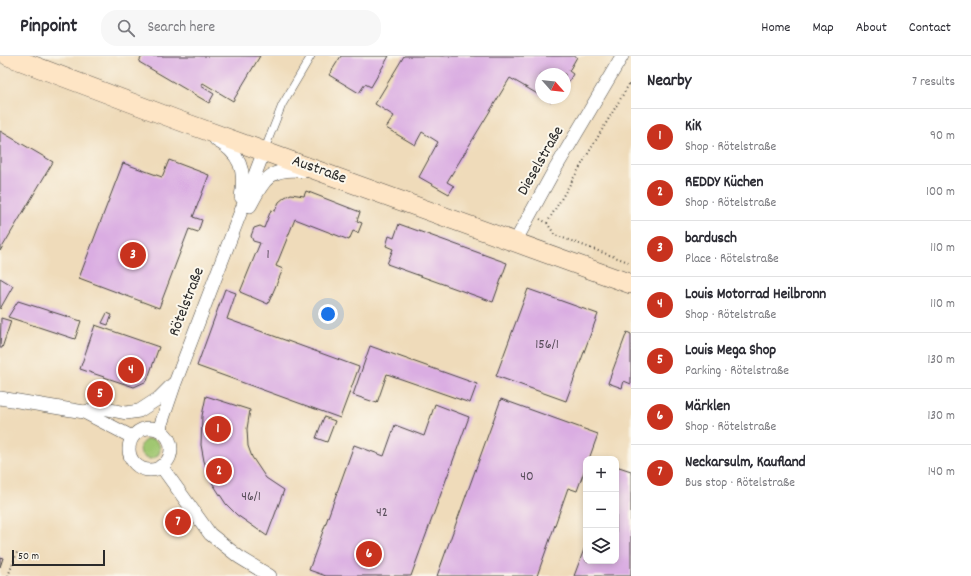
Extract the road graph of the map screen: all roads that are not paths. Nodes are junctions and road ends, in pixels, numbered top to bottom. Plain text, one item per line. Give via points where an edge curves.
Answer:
1 (8, 56) edge
2 (311, 56) edge
3 (622, 56) edge
4 (180, 121) junction
5 (264, 151) junction
6 (329, 174) junction
7 (233, 231) junction
8 (515, 242) junction
9 (631, 284) edge
10 (175, 383) junction
11 (0, 398) edge
12 (84, 412) junction
13 (159, 430) junction
14 (132, 437) junction
15 (161, 466) junction
16 (270, 576) edge

1 - 4 main road, Austraße
2 - 5 lane via 282,105
3 - 8 street, Dieselstraße
4 - 5 main road, Austraße
4 - 7 street, Rötelstraße via 223,144 237,158 244,183
5 - 6 main road, Austraße
5 - 7 street, Rötelstraße
6 - 7 street, Rötelstraße via 292,169 268,176
6 - 8 main road, Austraße
7 - 10 street, Rötelstraße
8 - 9 main road, Austraße
10 - 12 street, Rötelstraße via 140,411 126,413 101,408
10 - 13 street, Rötelstraße
11 - 12 street
12 - 14 street
13 - 14 street via 147,428
13 - 15 street via 168,439 171,451
14 - 15 street via 129,450 133,461 147,470
15 - 16 street via 210,534 239,558

